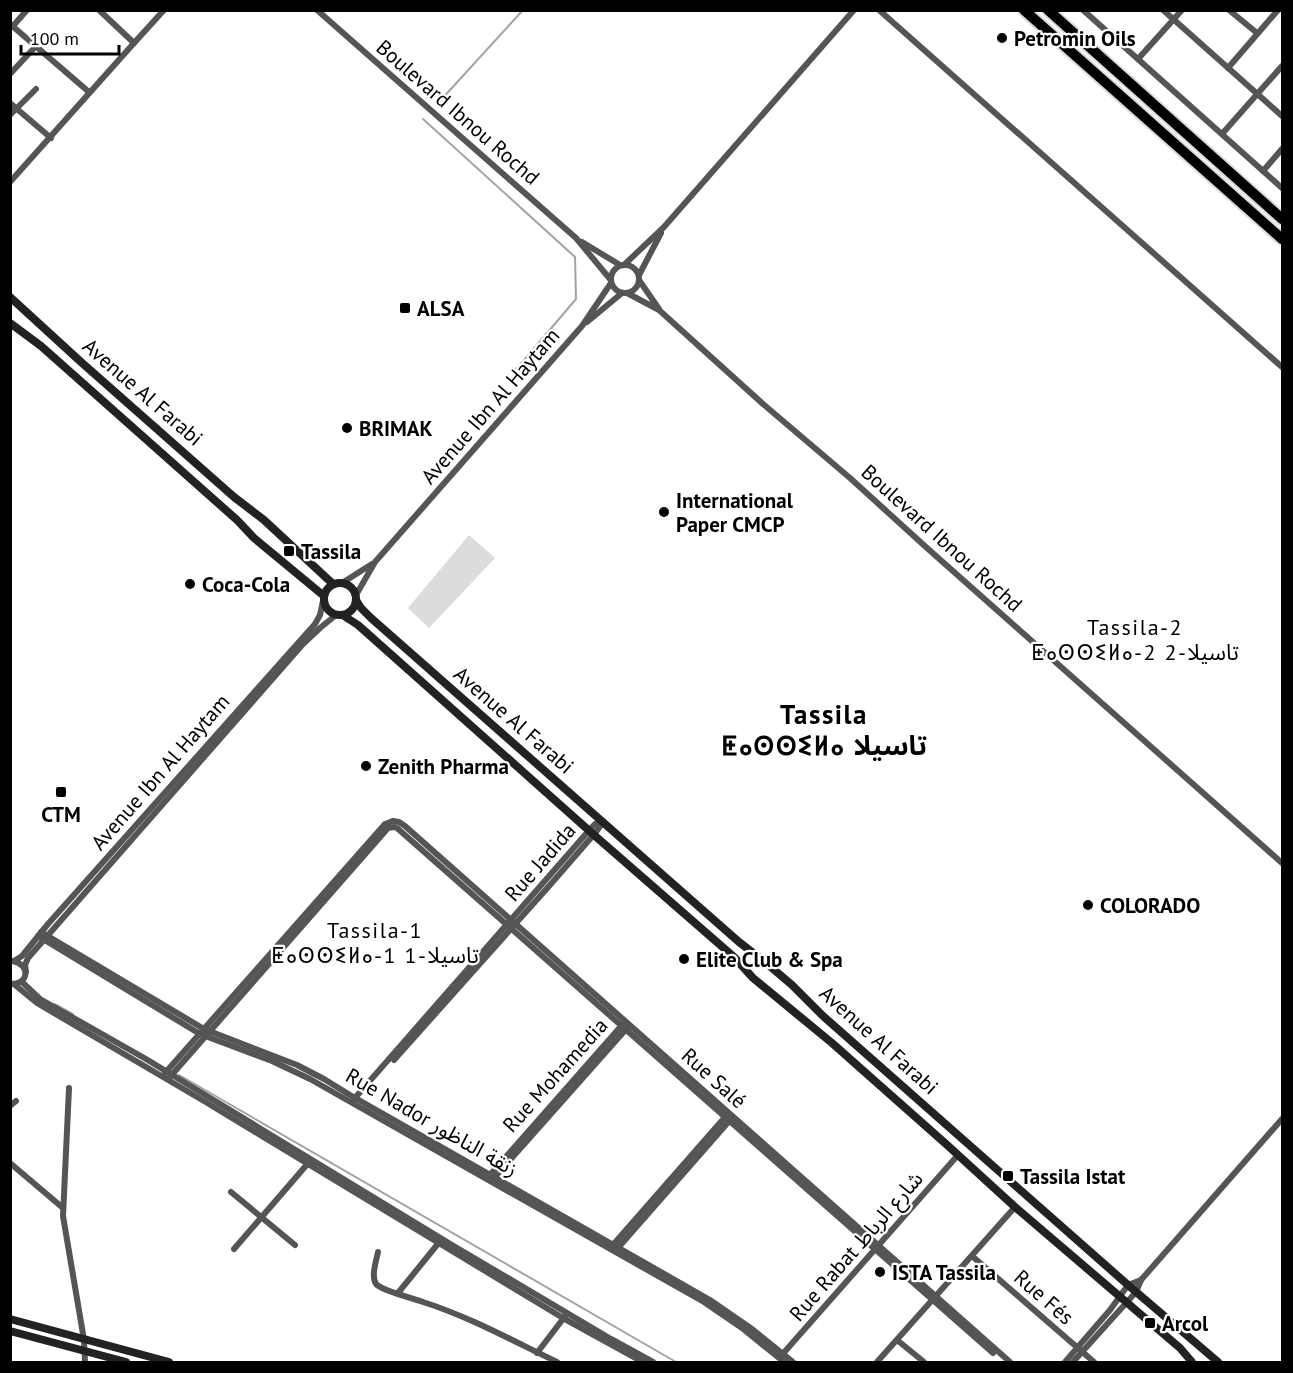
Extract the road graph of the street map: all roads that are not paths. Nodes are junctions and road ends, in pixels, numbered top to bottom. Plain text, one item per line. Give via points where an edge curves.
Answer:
1 (27, 10) edge
2 (99, 10) edge
3 (113, 10) edge
4 (164, 10) edge
5 (317, 10) edge
6 (854, 10) edge
7 (879, 10) edge
8 (1024, 10) edge
9 (1048, 10) edge
10 (1083, 10) edge
11 (1163, 10) edge
12 (1182, 10) edge
13 (1229, 10) edge
14 (1278, 10) edge
15 (106, 17) junction
16 (1174, 20) junction
17 (12, 25) edge
18 (1257, 33) junction
19 (134, 43) junction
20 (36, 46) junction
21 (1138, 59) junction
22 (1282, 66) edge
23 (1228, 68) junction
24 (10, 74) edge
25 (36, 89) dead end
26 (89, 92) junction
27 (1258, 94) junction
28 (10, 103) edge
29 (17, 108) junction
30 (10, 115) edge
31 (1282, 116) edge
32 (1222, 134) junction
33 (51, 138) junction
34 (1282, 149) edge
35 (1263, 171) junction
36 (10, 182) edge
37 (1282, 188) edge
38 (1282, 219) edge
39 (664, 227) junction
40 (576, 238) junction
41 (1282, 239) edge
42 (622, 265) junction
43 (639, 278) junction
44 (610, 281) junction
45 (624, 293) junction
46 (10, 297) edge
47 (659, 310) junction
48 (10, 323) edge
49 (582, 326) junction
50 (1282, 367) edge
51 (375, 562) junction
52 (338, 584) junction
53 (323, 598) junction
54 (356, 598) junction
55 (340, 615) junction
56 (603, 822) junction
57 (591, 833) junction
58 (133, 834) junction
59 (1282, 863) edge
60 (511, 924) junction
61 (43, 936) junction
62 (12, 961) edge
63 (26, 972) junction
64 (16, 984) edge
65 (626, 1025) junction
66 (205, 1033) junction
67 (167, 1075) junction
68 (69, 1088) dead end
69 (355, 1101) junction
70 (729, 1117) junction
71 (1282, 1119) edge
72 (958, 1155) junction
73 (310, 1161) junction
74 (10, 1163) edge
75 (491, 1178) junction
76 (231, 1192) dead end
77 (1015, 1207) junction
78 (63, 1208) junction
79 (261, 1218) junction
80 (440, 1241) junction
81 (295, 1245) dead end
82 (877, 1247) junction
83 (614, 1248) junction
84 (234, 1249) dead end
85 (378, 1252) dead end
86 (972, 1256) junction
87 (1141, 1280) junction
88 (1128, 1285) junction
89 (1136, 1292) junction
90 (398, 1293) junction
91 (1119, 1296) junction
92 (934, 1298) junction
93 (1126, 1303) junction
94 (565, 1316) junction
95 (10, 1319) edge
96 (10, 1330) edge
97 (84, 1340) junction
98 (897, 1340) junction
99 (1080, 1350) junction
100 (84, 1351) junction
101 (537, 1353) junction
102 (782, 1358) edge
103 (85, 1362) edge
104 (126, 1362) edge
105 (169, 1362) edge
106 (557, 1362) edge
107 (643, 1362) edge
108 (653, 1362) edge
109 (793, 1362) edge
110 (877, 1362) edge
111 (924, 1362) edge
112 (1005, 1362) edge
113 (1010, 1362) edge
114 (1065, 1362) edge
115 (1073, 1362) edge
116 (1094, 1362) edge
117 (1192, 1362) edge
118 (1218, 1362) edge

1 - 17 street
2 - 15 street
3 - 15 street
4 - 19 street
5 - 40 street, Boulevard Ibnou Rochd
6 - 39 street
7 - 50 street
8 - 41 highway
9 - 38 highway
10 - 21 street
11 - 16 street
12 - 16 street
13 - 18 street
14 - 18 street
15 - 19 street
16 - 21 street
16 - 23 street
17 - 20 street
18 - 23 street
19 - 26 street
20 - 24 street
20 - 26 street
21 - 32 street
22 - 27 street
23 - 27 street
25 - 29 street
26 - 33 street
27 - 31 street
27 - 32 street
28 - 29 street
29 - 30 street
29 - 33 street
32 - 35 street
33 - 36 street
34 - 35 street
35 - 37 street
39 - 42 street
39 - 43 street
40 - 42 street, Boulevard Ibnou Rochd
40 - 44 street, Boulevard Ibnou Rochd
42 - 43 street via 633,267
42 - 44 street via 612,271
43 - 45 street via 635,289
43 - 47 street, Boulevard Ibnou Rochd
44 - 45 street
44 - 49 street, Avenue Ibn Al Haytam
45 - 47 street, Boulevard Ibnou Rochd
45 - 49 street, Avenue Ibn Al Haytam
46 - 52 street, Avenue Al Farabi via 234,497
47 - 59 street, Boulevard Ibnou Rochd
48 - 53 street, Avenue Al Farabi via 41,346
49 - 51 street, Avenue Ibn Al Haytam
51 - 52 street, Avenue Ibn Al Haytam
51 - 54 street, Avenue Ibn Al Haytam
52 - 53 street via 326,591
52 - 54 street via 351,588
53 - 55 street via 327,610
53 - 58 street, Avenue Ibn Al Haytam via 315,624
54 - 55 street via 351,612
54 - 56 street, Avenue Al Farabi via 366,613
55 - 57 street, Avenue Al Farabi via 365,631
55 - 58 street, Avenue Ibn Al Haytam via 303,644
56 - 57 street, Rue Jadida via 595,824
56 - 88 street, Avenue Al Farabi
57 - 60 street, Rue Jadida
57 - 72 street, Avenue Al Farabi
58 - 61 street, Avenue Ibn Al Haytam
60 - 65 street, Rue Salé
60 - 66 street, Rue Salé via 405,826 399,822 385,824
60 - 69 street, Rue Jadida
61 - 62 street, Avenue Ibn Al Haytam
61 - 63 street, Avenue Ibn Al Haytam via 27,960
61 - 66 street, Rue Nador زنقة الناظور
62 - 63 street via 23,965
63 - 64 street, Avenue Ibn Al Haytam
64 - 67 street
65 - 70 street, Rue Salé
65 - 75 street, Rue Mohamedia
66 - 67 street
66 - 69 street, Rue Nador زنقة الناظور via 297,1065
67 - 73 street
68 - 78 street
69 - 75 street, Rue Nador زنقة الناظور
70 - 82 street, Rue Salé
70 - 83 street
71 - 87 street
72 - 77 street, Avenue Al Farabi
72 - 82 street, Rue Rabat شارع الرباط
73 - 79 street
73 - 80 street
74 - 78 street
75 - 83 street, Rue Nador زنقة الناظور
76 - 79 street
77 - 86 street
77 - 91 street, Avenue Al Farabi
78 - 97 street
79 - 81 street
79 - 84 street
80 - 90 street
80 - 94 street
82 - 92 street, Rue Salé
82 - 102 street, Rue Rabat شارع الرباط
83 - 102 street, Rue Nador زنقة الناظور via 717,1310
85 - 90 street via 374,1274 377,1284
86 - 92 street
86 - 99 street, Rue Fés
87 - 88 street
87 - 89 street
88 - 89 street, Avenue Al Farabi
88 - 91 street
89 - 93 street
89 - 118 street, Avenue Al Farabi
90 - 101 street via 448,1310
91 - 93 street, Avenue Al Farabi
91 - 99 street
92 - 98 street
92 - 112 street, Rue Salé
92 - 113 street, Rue Salé
93 - 99 street
93 - 117 street, Avenue Al Farabi
94 - 101 street
94 - 107 street
94 - 108 street
95 - 97 street
96 - 100 street
97 - 100 street
97 - 105 street
98 - 110 street
98 - 111 street
99 - 114 street
99 - 115 street
99 - 116 street, Rue Fés
100 - 103 street
100 - 104 street
101 - 106 street
102 - 109 street, Rue Nador زنقة الناظور

